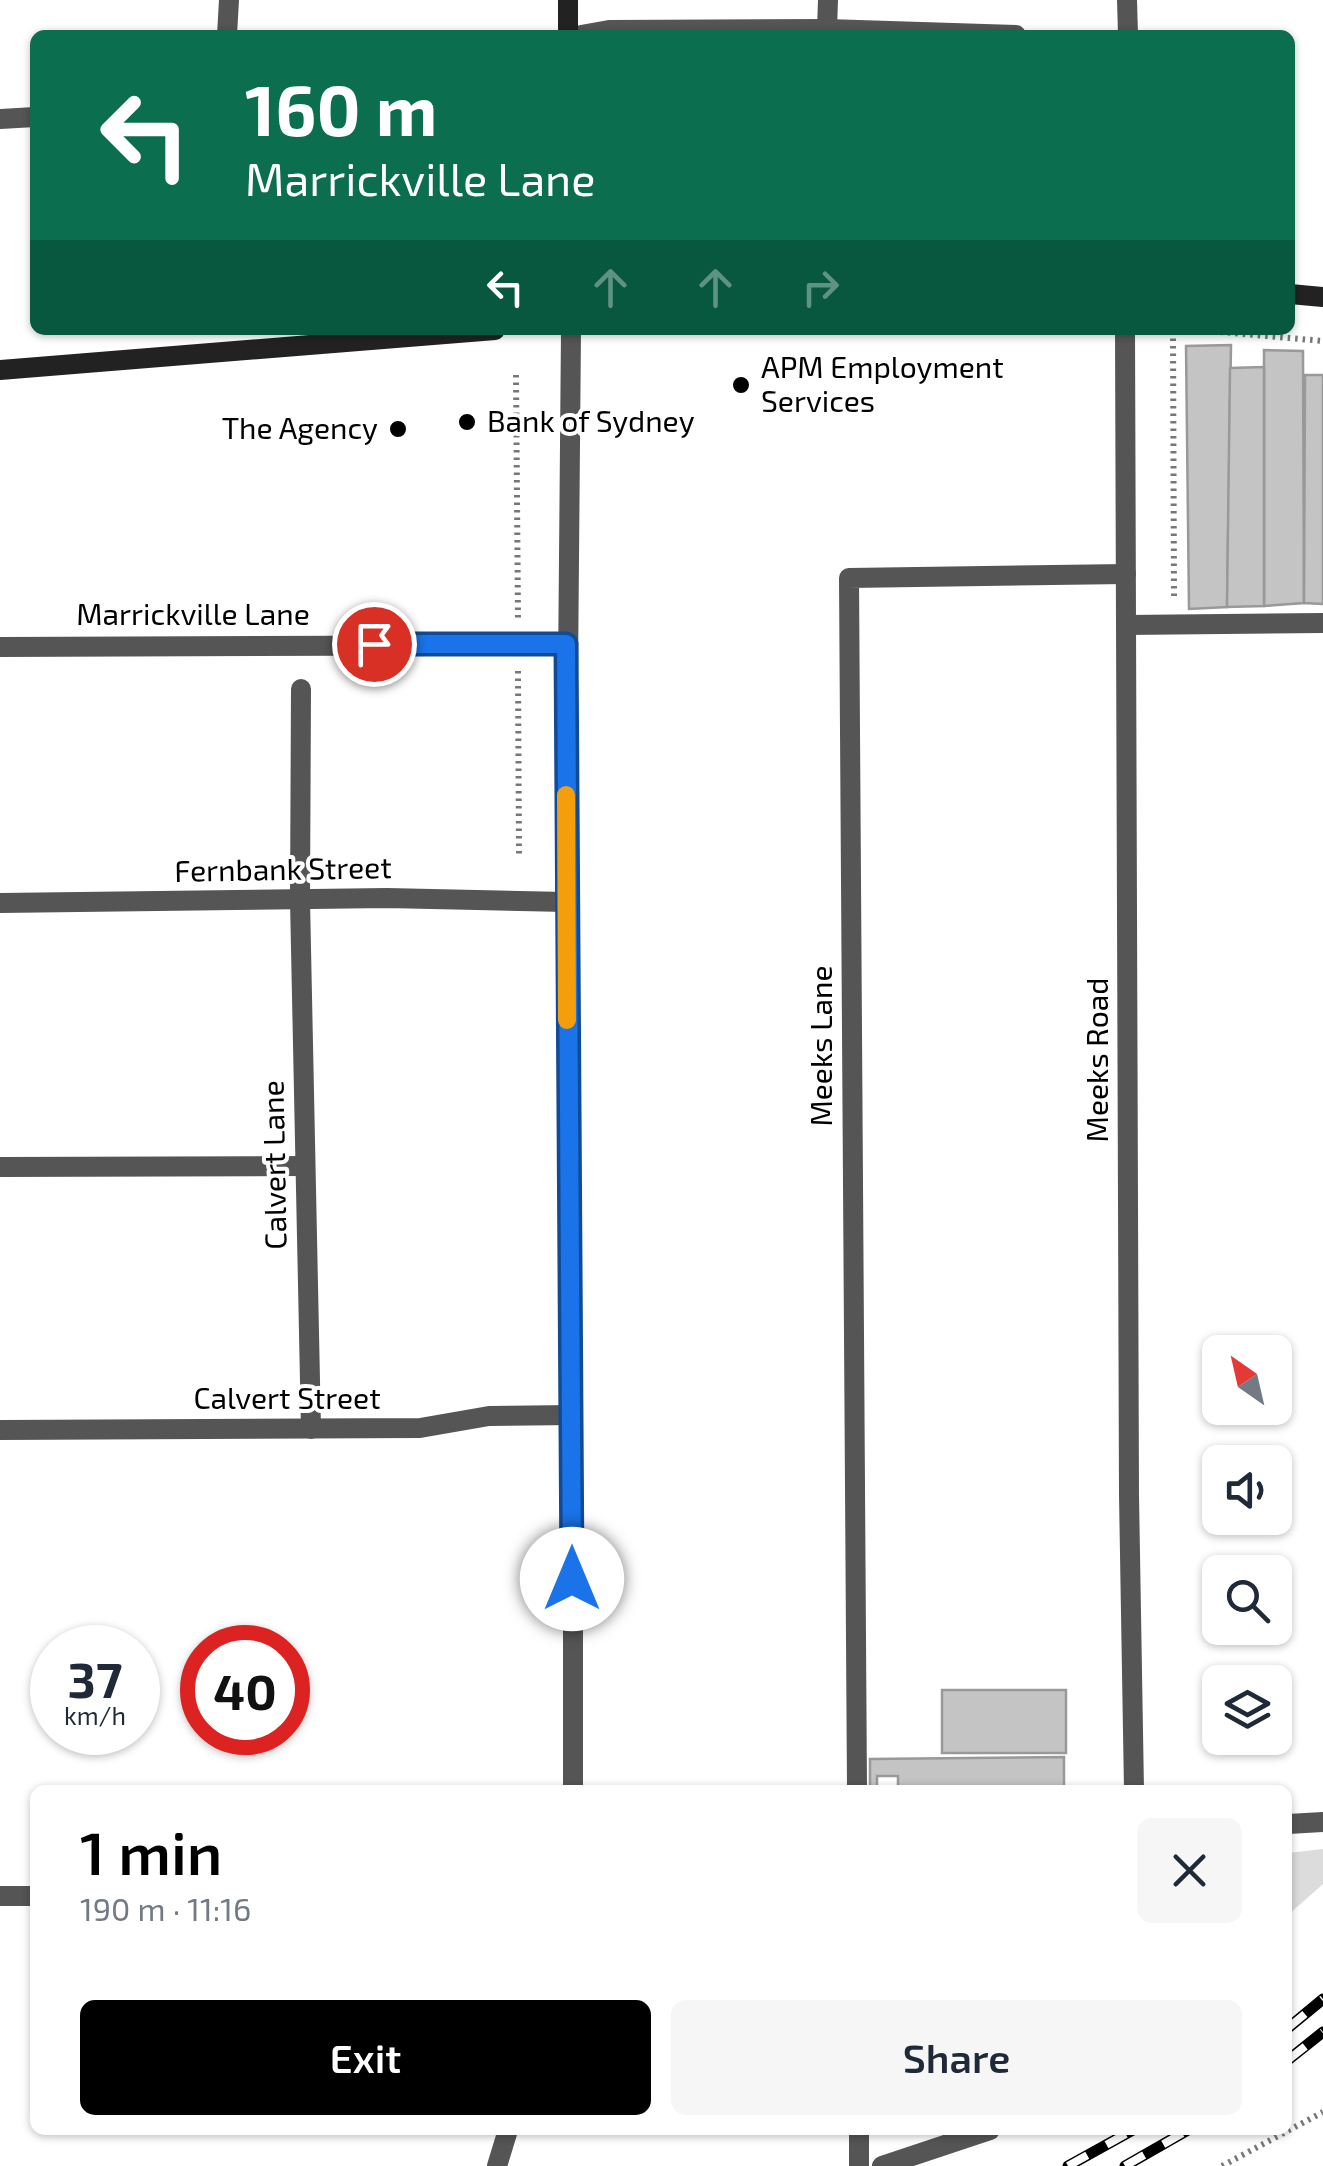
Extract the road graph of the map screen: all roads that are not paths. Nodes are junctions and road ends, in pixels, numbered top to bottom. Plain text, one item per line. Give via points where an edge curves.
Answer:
1 (228, 0) edge
2 (568, 0) edge
3 (828, 0) edge
4 (1127, 0) edge
5 (828, 29) junction
6 (227, 30) edge
7 (568, 30) edge
8 (609, 30) edge
9 (859, 30) edge
10 (1128, 30) edge
11 (30, 117) edge
12 (0, 119) edge
13 (1295, 294) edge
14 (1323, 297) edge
15 (378, 335) edge
16 (423, 335) edge
17 (572, 335) edge
18 (1125, 335) edge
19 (366, 339) junction
20 (0, 370) edge
21 (1126, 574) junction
22 (1323, 624) edge
23 (1126, 625) junction
24 (566, 644) junction
25 (0, 647) edge
26 (301, 688) dead end
27 (300, 900) junction
28 (566, 902) junction
29 (0, 903) edge
30 (305, 1166) junction
31 (0, 1167) edge
32 (573, 1415) junction
33 (311, 1429) junction
34 (0, 1430) edge
35 (573, 1785) edge
36 (857, 1785) edge
37 (1134, 1785) edge
38 (1323, 1822) edge
39 (1292, 1824) edge
40 (0, 1896) edge
41 (30, 1896) edge
42 (506, 2135) edge
43 (859, 2135) edge
44 (975, 2135) edge
45 (497, 2166) edge
46 (860, 2166) edge
47 (882, 2166) edge

1 - 6 street
2 - 7 main road
3 - 5 street
4 - 10 street
5 - 8 street
5 - 9 street
11 - 12 street
13 - 14 main road
15 - 19 main road
16 - 19 main road
17 - 24 street
18 - 21 street, Meeks Road
19 - 20 main road
21 - 23 street, Meeks Road
21 - 36 street, Meeks Lane via 849,578
22 - 23 street
23 - 37 street, Meeks Road
24 - 25 street, Marrickville Lane
24 - 28 street
26 - 27 street, Calvert Lane
27 - 28 street, Fernbank Street
27 - 29 street, Fernbank Street
27 - 30 street, Calvert Lane
28 - 32 street
30 - 31 street
30 - 33 street, Calvert Lane
32 - 33 street, Calvert Street
32 - 35 street
33 - 34 street, Calvert Street
38 - 39 street
40 - 41 street
42 - 45 street
43 - 46 street
44 - 47 street

